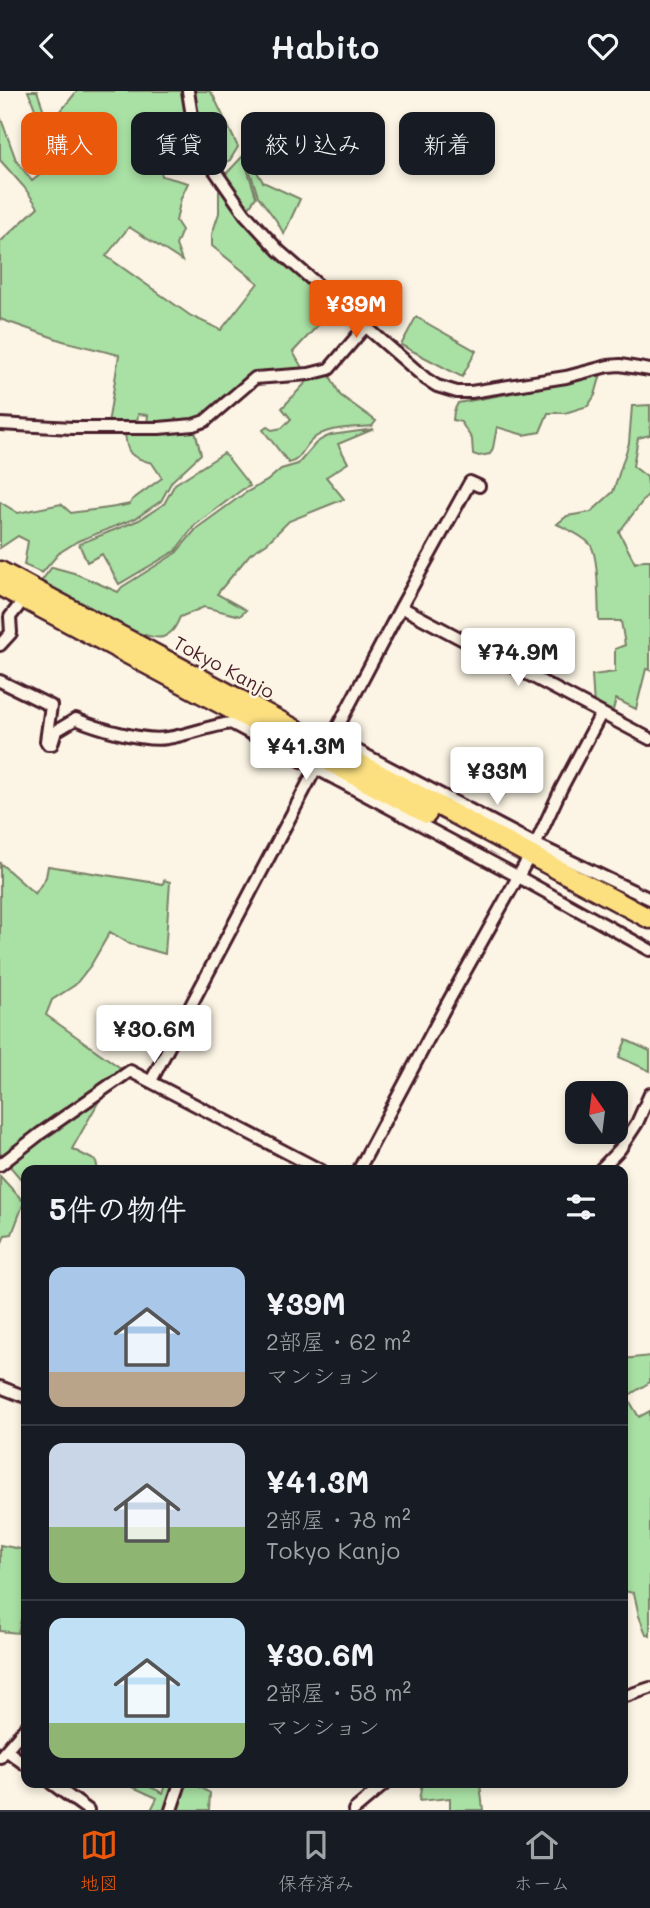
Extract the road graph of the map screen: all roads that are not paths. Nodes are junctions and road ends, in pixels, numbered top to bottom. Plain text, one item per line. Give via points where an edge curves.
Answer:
1 (188, 91) edge
2 (365, 327) junction
3 (650, 370) edge
4 (0, 424) edge
5 (479, 486) dead end
6 (0, 571) edge
7 (0, 586) edge
8 (18, 607) dead end
9 (401, 607) junction
10 (0, 645) edge
11 (0, 681) edge
12 (601, 714) junction
13 (650, 739) edge
14 (325, 753) junction
15 (526, 860) junction
16 (650, 899) edge
17 (650, 919) edge
18 (650, 932) edge
19 (650, 950) edge
20 (151, 1081) junction
21 (650, 1094) edge
22 (0, 1165) edge
23 (311, 1165) edge
24 (361, 1165) edge
25 (605, 1165) edge
26 (0, 1387) edge
27 (21, 1395) edge
28 (650, 1688) edge
29 (628, 1695) edge
30 (21, 1733) edge
31 (3, 1754) edge
32 (21, 1763) edge
33 (58, 1788) edge
34 (178, 1788) edge
35 (381, 1788) edge
36 (88, 1810) edge
37 (170, 1810) edge
38 (354, 1810) edge

1 - 2 street via 206,158 245,214 279,251
2 - 3 street via 426,379 457,392 566,377 608,366
2 - 4 street via 329,369 255,378 205,421 194,425 72,428
5 - 9 street via 470,482
6 - 14 highway, Tokyo Kanjo
7 - 14 highway, Tokyo Kanjo
8 - 10 street via 10,617 11,633
9 - 12 street
9 - 14 street
11 - 14 street via 51,706 48,744 56,731 76,719 158,739 231,723
12 - 13 street
12 - 15 street
14 - 15 highway, Tokyo Kanjo
14 - 15 street
14 - 20 street
15 - 16 street
15 - 17 highway, Tokyo Kanjo
15 - 18 highway, Tokyo Kanjo
15 - 19 street
15 - 24 street
20 - 22 street via 130,1071
20 - 23 street
21 - 25 street via 637,1123
26 - 27 street
28 - 29 street
30 - 31 street
31 - 32 street
33 - 36 street
34 - 37 street
35 - 38 street

